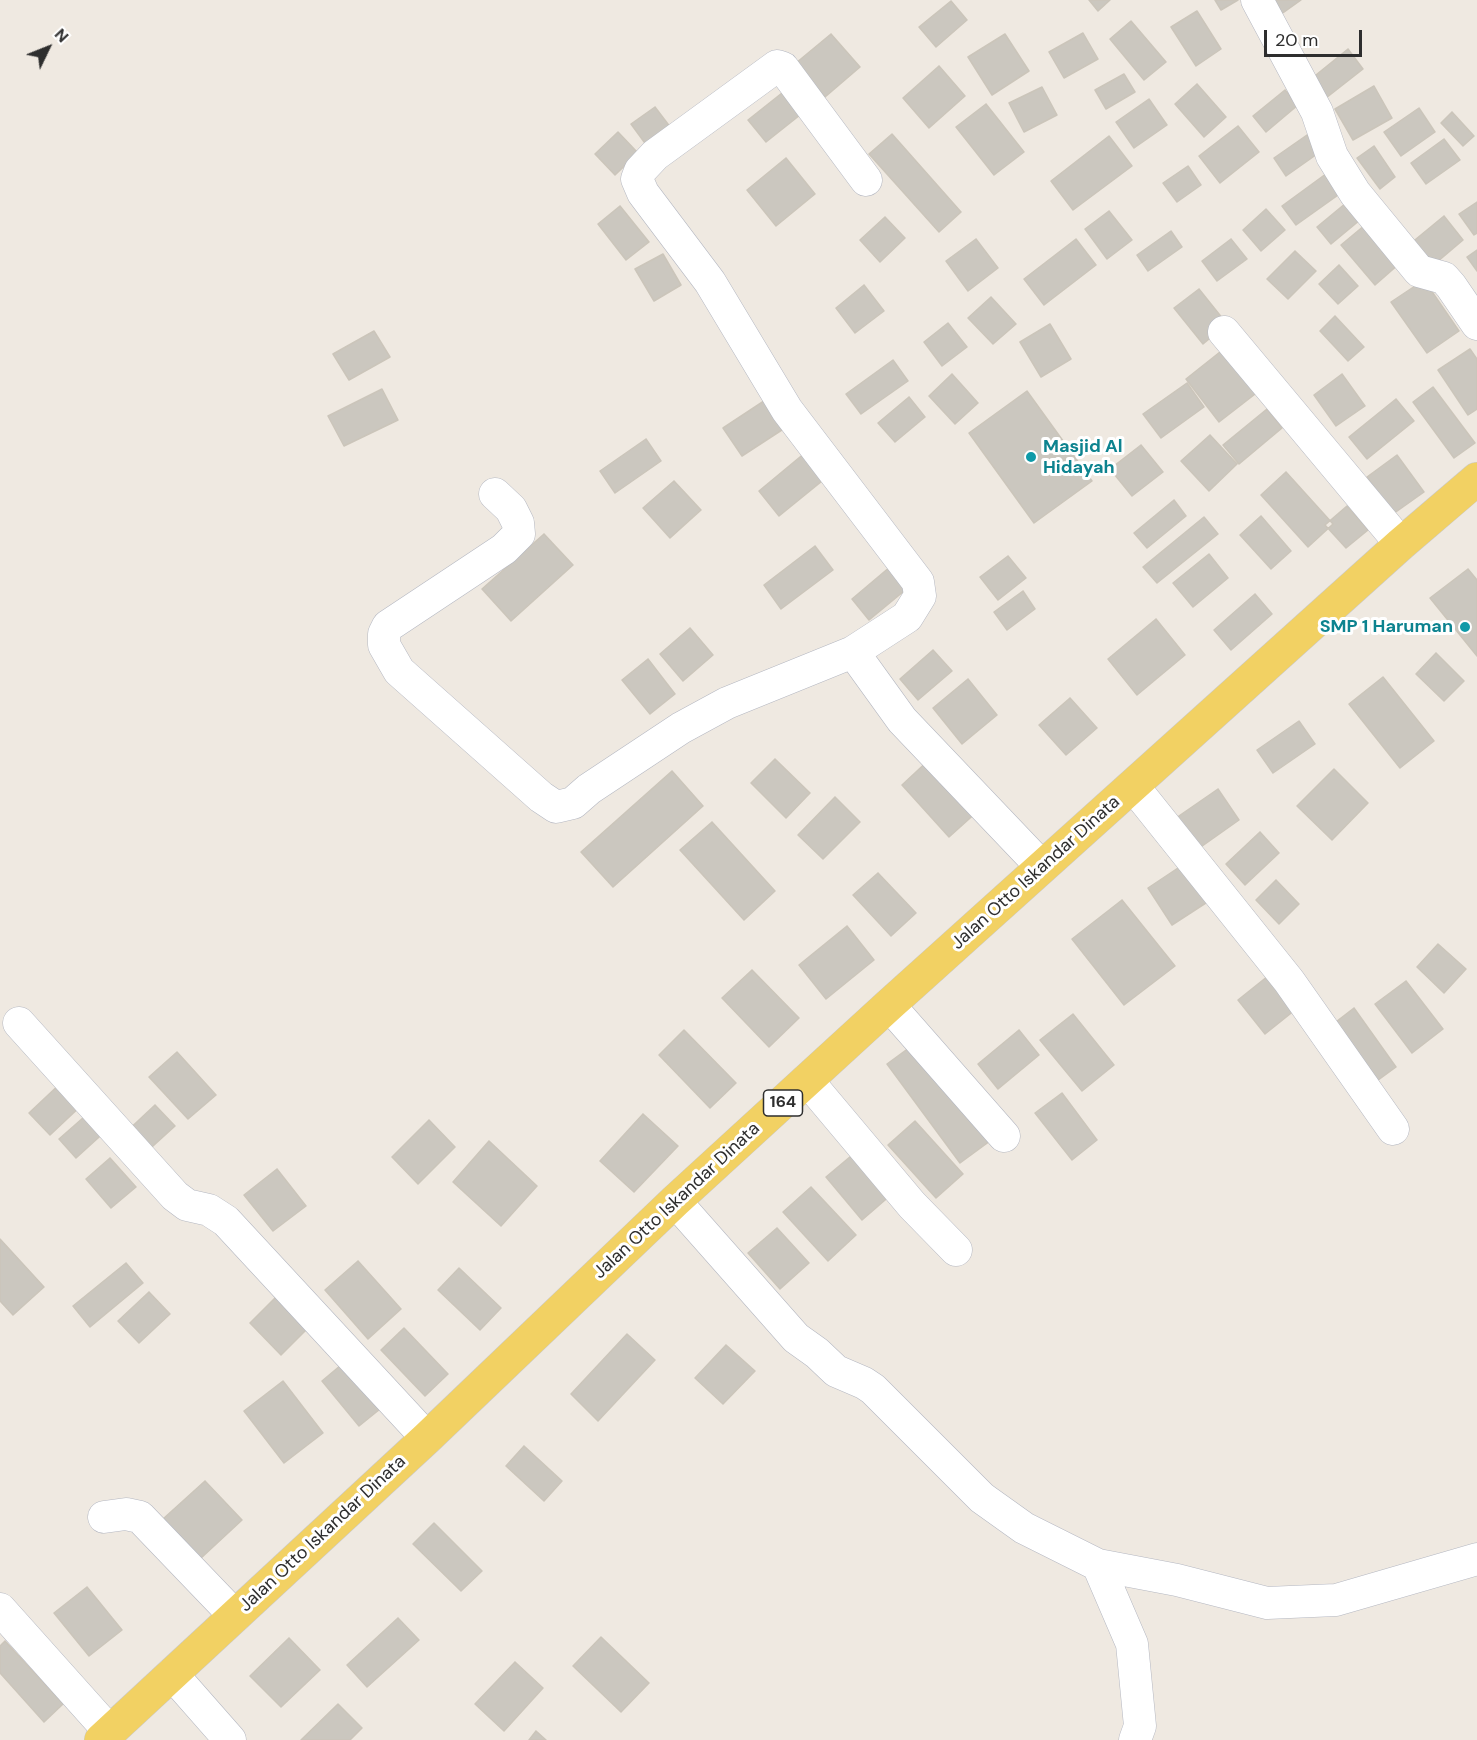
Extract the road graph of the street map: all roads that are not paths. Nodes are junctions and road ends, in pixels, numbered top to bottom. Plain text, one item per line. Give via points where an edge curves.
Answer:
1 (1257, 0) edge
2 (866, 180) dead end
3 (1477, 324) edge
4 (1224, 332) dead end
5 (1477, 479) edge
6 (495, 494) dead end
7 (1401, 544) junction
8 (853, 652) junction
9 (1133, 786) junction
10 (1041, 867) junction
11 (889, 1005) junction
12 (19, 1023) dead end
13 (807, 1080) junction
14 (1393, 1129) dead end
15 (1004, 1136) dead end
16 (675, 1202) junction
17 (956, 1250) dead end
18 (427, 1437) junction
19 (104, 1517) dead end
20 (1477, 1559) edge
21 (1098, 1565) junction
22 (0, 1609) edge
23 (235, 1616) junction
24 (172, 1674) junction
25 (105, 1736) edge
26 (230, 1740) edge
27 (1135, 1740) edge

1 - 3 street via 1317,112 1332,156 1354,193 1419,271 1444,278
2 - 8 street via 783,68 777,66 655,155 638,179 643,193 710,282 787,410 920,586 920,596 907,617
4 - 7 street
5 - 7 main road, Jalan Otto Iskandar Dinata / 164
6 - 8 street via 511,509 519,534 504,549 388,626 384,645 399,671 550,805 573,803 681,728 727,703
7 - 9 main road, Jalan Otto Iskandar Dinata / 164
8 - 10 street via 902,720
9 - 10 main road, Jalan Otto Iskandar Dinata / 164
9 - 14 street via 1289,981
10 - 11 main road, Jalan Otto Iskandar Dinata / 164
11 - 13 main road, Jalan Otto Iskandar Dinata / 164
11 - 15 street
12 - 18 street via 175,1196 226,1221
13 - 16 main road, Jalan Otto Iskandar Dinata / 164
13 - 17 street via 912,1205
16 - 18 main road, Jalan Otto Iskandar Dinata / 164
16 - 21 street via 796,1338 836,1371 873,1389 982,1498 1024,1528
18 - 23 main road, Jalan Otto Iskandar Dinata / 164
19 - 23 street via 140,1517
20 - 21 street via 1336,1600 1267,1603
21 - 27 street via 1132,1644 1140,1726
22 - 25 street
23 - 24 main road, Jalan Otto Iskandar Dinata / 164
24 - 25 main road, Jalan Otto Iskandar Dinata / 164
24 - 26 street

